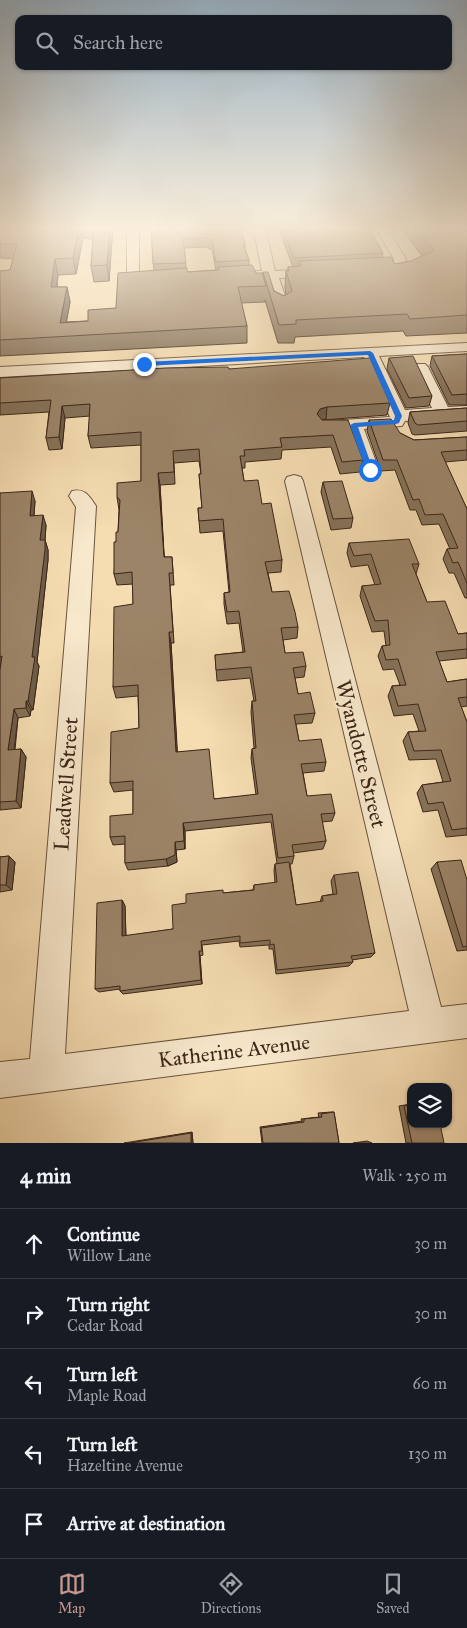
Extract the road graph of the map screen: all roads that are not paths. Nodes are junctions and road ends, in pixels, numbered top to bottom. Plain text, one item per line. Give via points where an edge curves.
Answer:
1 (272, 280) edge
2 (282, 308) edge
3 (467, 347) edge
4 (370, 353) junction
5 (420, 367) edge
6 (0, 372) edge
7 (467, 412) edge
8 (443, 413) junction
9 (398, 419) junction
10 (354, 425) junction
11 (326, 426) edge
12 (404, 438) edge
13 (370, 470) dead end
14 (294, 481) dead end
15 (79, 496) dead end
16 (467, 1021) edge
17 (429, 1026) junction
18 (46, 1074) junction
19 (0, 1080) edge

1 - 2 street
3 - 4 street
4 - 6 street
4 - 9 street
5 - 8 street
7 - 8 street
8 - 9 street
9 - 10 street
9 - 12 street
10 - 11 street
10 - 13 street
14 - 17 street, Wyandotte Street
15 - 18 street, Leadwell Street via 86,506
16 - 17 street, Katherine Avenue
17 - 18 street, Katherine Avenue
18 - 19 street, Katherine Avenue

